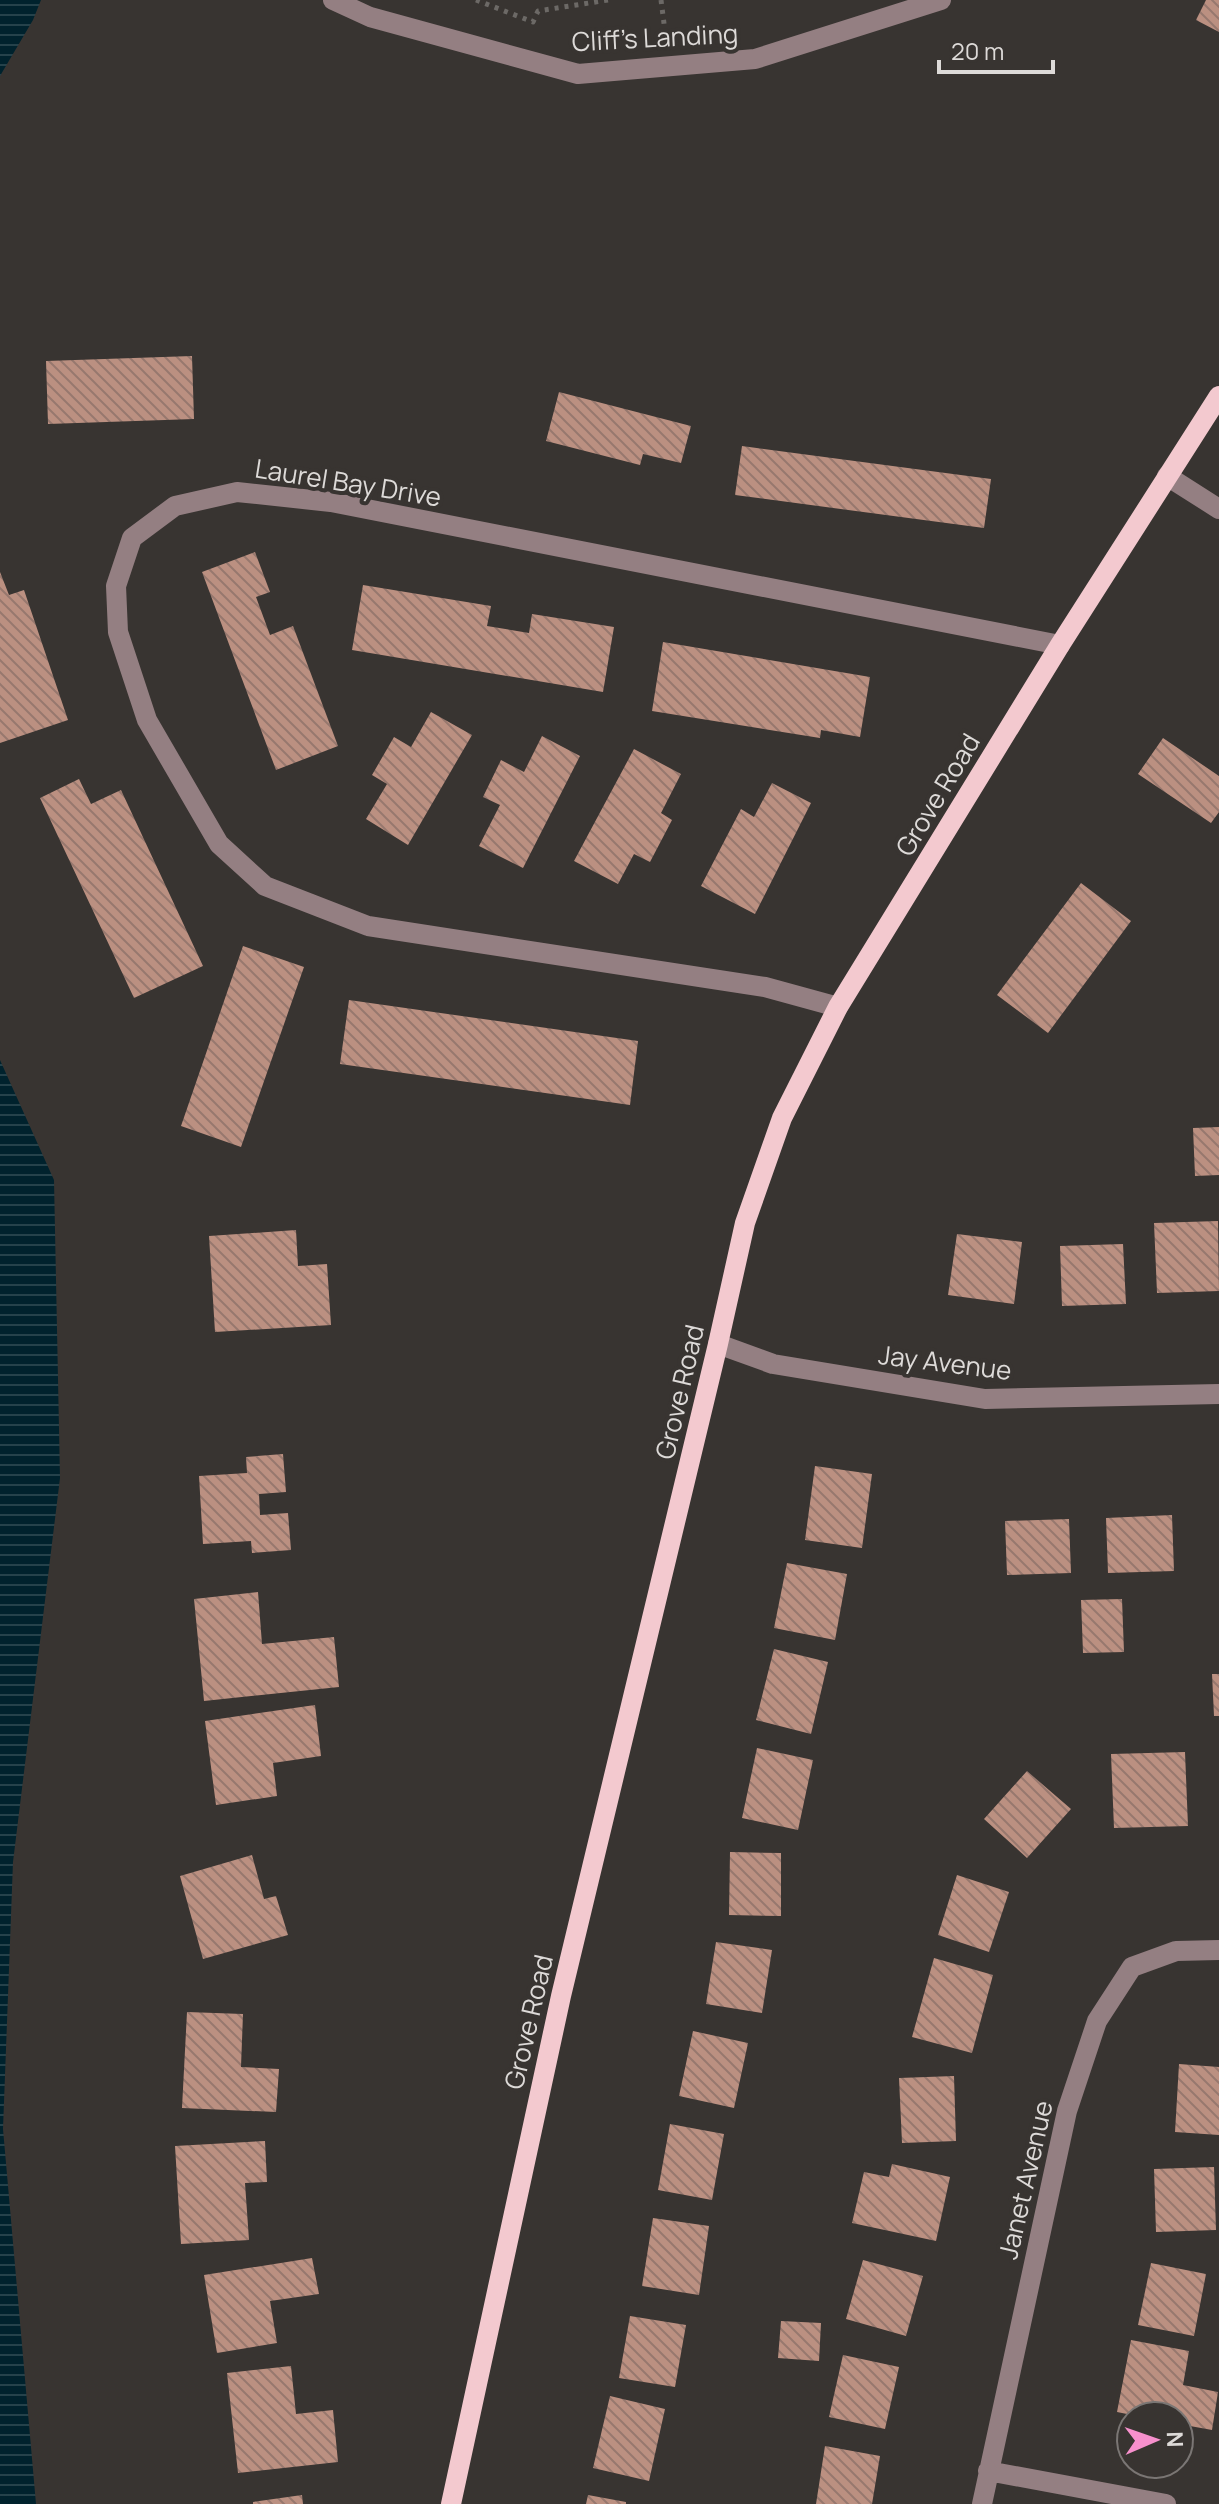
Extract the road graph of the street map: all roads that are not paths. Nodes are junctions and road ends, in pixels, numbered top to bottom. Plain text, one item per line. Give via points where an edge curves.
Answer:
1 (333, 0) edge
2 (941, 0) edge
3 (373, 8) edge
4 (1219, 396) edge
5 (1167, 476) junction
6 (1219, 509) edge
7 (1060, 645) junction
8 (838, 1007) junction
9 (718, 1344) junction
10 (1219, 1394) edge
11 (1219, 1950) edge
12 (988, 2471) junction
13 (451, 2504) edge
14 (982, 2504) edge
15 (1166, 2504) edge

1 - 3 street, Cliff's Landing
2 - 3 street, Cliff's Landing via 755,59 578,74
4 - 5 main road, Grove Road
5 - 6 street
5 - 7 main road, Grove Road
7 - 8 main road, Grove Road
7 - 8 street, Laurel Bay Drive via 284,497 237,492 175,506 132,538 116,586 118,632 147,720 219,844 265,886 368,926 765,987
8 - 9 main road, Grove Road via 782,1118 745,1223
9 - 10 street, Jay Avenue via 773,1364 985,1399
9 - 13 main road, Grove Road via 561,1996
11 - 12 street, Janet Avenue via 1176,1951 1132,1967 1097,2021 1067,2111
12 - 14 street, Janet Avenue
12 - 15 street

